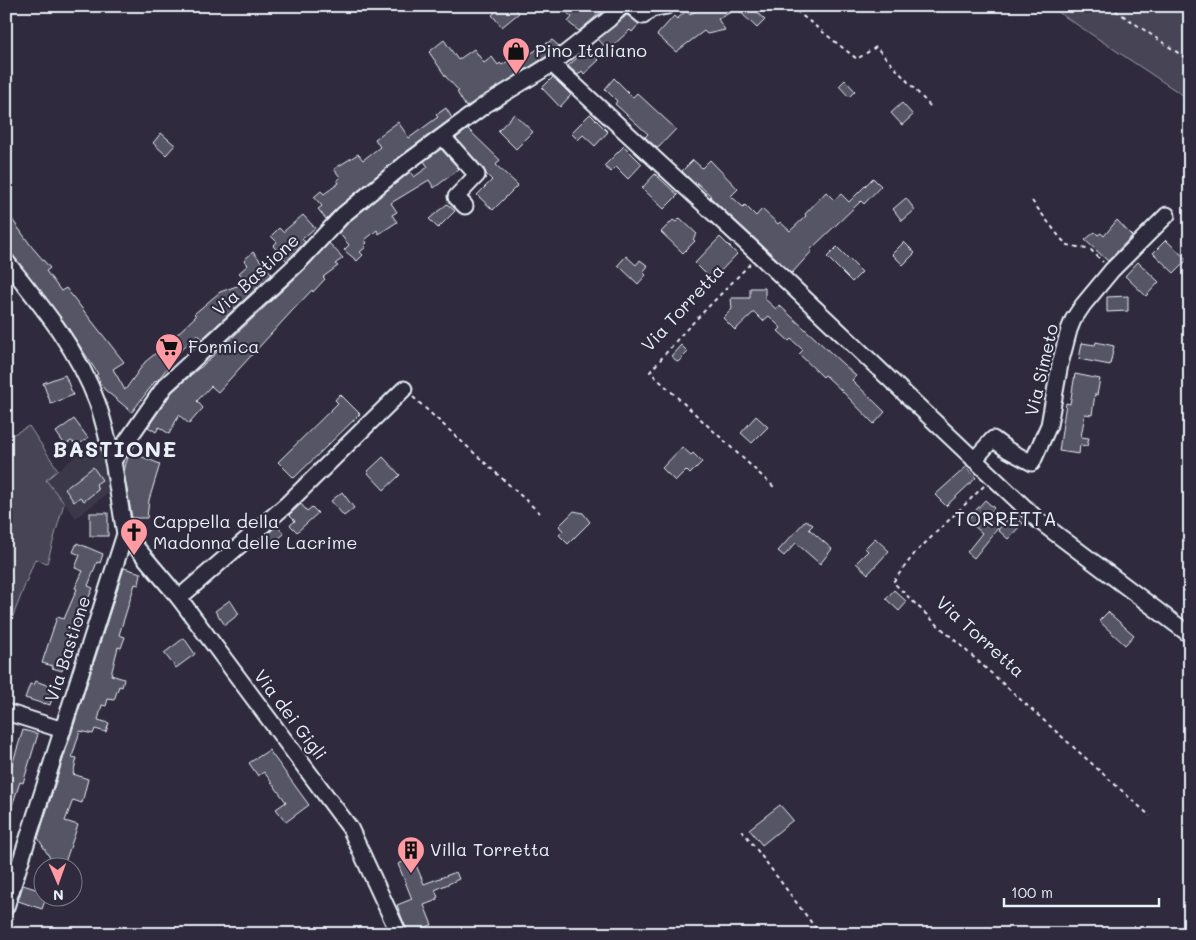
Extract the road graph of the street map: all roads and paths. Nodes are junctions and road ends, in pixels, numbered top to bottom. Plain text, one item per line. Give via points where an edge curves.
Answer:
1 (622, 6) edge
2 (631, 6) edge
3 (667, 6) edge
4 (790, 6) edge
5 (1109, 6) edge
6 (1190, 61) edge
7 (552, 64) junction
8 (931, 108) dead end
9 (443, 137) junction
10 (1032, 201) dead end
11 (465, 206) dead end
12 (1167, 215) dead end
13 (759, 255) junction
14 (6, 261) edge
15 (1112, 270) junction
16 (404, 389) joint
17 (974, 460) junction
18 (113, 461) junction
19 (992, 477) junction
20 (776, 488) dead end
21 (540, 514) dead end
22 (125, 534) junction
23 (179, 598) junction
24 (1190, 635) edge
25 (6, 712) edge
26 (62, 730) junction
27 (1150, 816) dead end
28 (742, 830) dead end
29 (6, 908) edge
30 (399, 934) edge
31 (820, 934) edge

1 - 7 street, Via Bastione
2 - 3 street via 643,16 651,9
4 - 8 path via 857,59 876,47
5 - 6 path
7 - 9 street, Via Bastione via 485,105
7 - 13 street
9 - 11 street via 477,175 456,197
9 - 18 street, Via Bastione via 343,215 300,261 165,386
10 - 15 path via 1060,239 1068,245 1091,250
12 - 15 street, Via Simeto
13 - 17 street
13 - 20 path, Via Torretta via 650,372
14 - 18 street via 55,323 77,359 97,403
15 - 17 street, Via Simeto via 1083,305 1069,330 1049,425 1032,463 992,439
16 - 21 path
16 - 23 street via 286,505
17 - 19 street
18 - 22 street, Via Bastione
19 - 24 street via 1039,521
19 - 27 path, Via Torretta via 915,553 893,582
22 - 23 street, Via dei Gigli
22 - 26 street, Via Bastione
23 - 30 street, Via dei Gigli via 350,828
25 - 26 street, Via Bastione
26 - 29 street, Via Bastione
28 - 31 path

